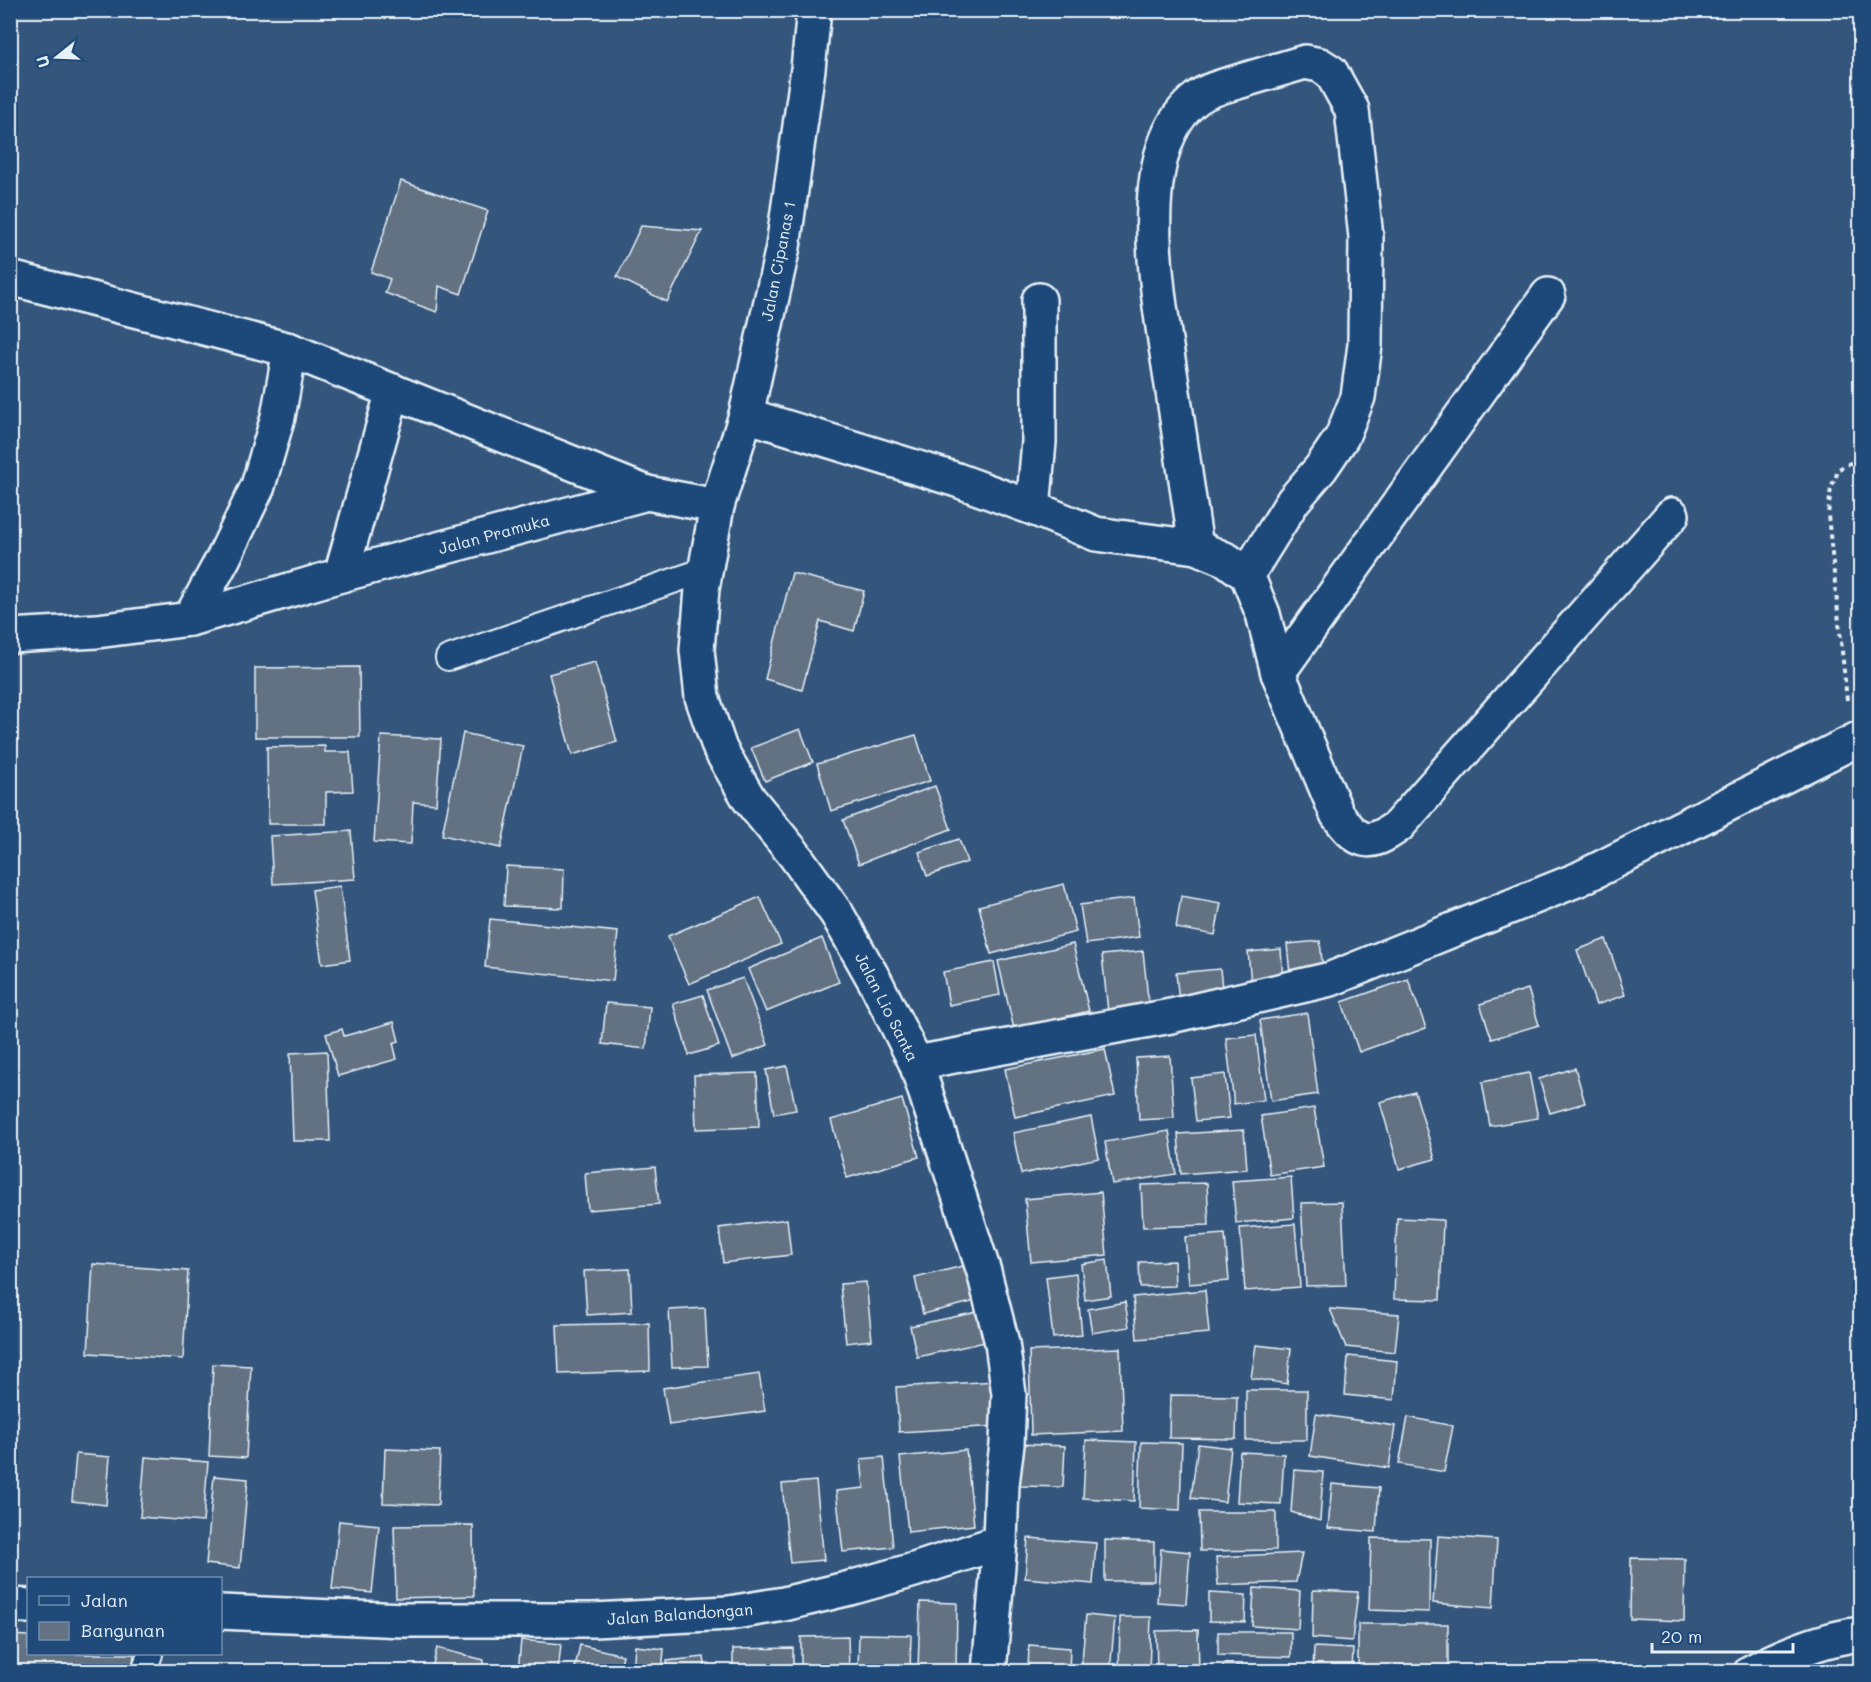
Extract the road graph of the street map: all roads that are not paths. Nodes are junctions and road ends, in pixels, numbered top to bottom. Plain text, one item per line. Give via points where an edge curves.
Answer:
1 (814, 10) edge
2 (10, 278) edge
3 (1548, 295) dead end
4 (1039, 300) dead end
5 (290, 350) junction
6 (393, 391) junction
7 (746, 416) junction
8 (648, 494) junction
9 (717, 506) junction
10 (1033, 508) junction
11 (1672, 515) dead end
12 (1196, 547) junction
13 (705, 570) junction
14 (341, 575) junction
15 (1247, 575) junction
16 (190, 619) junction
17 (10, 636) edge
18 (448, 658) dead end
19 (1278, 673) junction
20 (1856, 740) edge
21 (916, 1063) junction
22 (1000, 1542) junction
23 (10, 1605) edge
24 (27, 1606) edge
25 (222, 1612) edge
26 (1860, 1634) edge
27 (149, 1655) edge
28 (144, 1671) edge
29 (989, 1671) edge
30 (1751, 1671) edge

1 - 7 street, Jalan Cipanas 1 via 783,247
2 - 5 street, Jalan Pramuka
3 - 19 street
4 - 10 street via 1039,442
5 - 6 street, Jalan Pramuka
5 - 16 street via 278,417 258,486
6 - 8 street, Jalan Pramuka
6 - 14 street
7 - 9 street, Jalan Cipanas 1
7 - 10 street via 957,480
8 - 9 street, Jalan Pramuka
8 - 14 street, Jalan Pramuka
9 - 13 street, Jalan Lio Santa
10 - 12 street via 1096,534
11 - 19 street via 1398,826 1374,840 1356,836 1337,813
12 - 15 street via 1227,560
12 - 15 street via 1154,266 1155,188 1160,156 1166,137 1197,98 1214,89 1305,63 1320,65 1331,72 1352,110 1366,237 1365,345 1358,397 1342,437 1293,501
13 - 18 lane
13 - 21 street, Jalan Lio Santa via 697,650 702,697 720,749 749,799 837,914
14 - 16 street, Jalan Pramuka
15 - 19 street via 1263,614
16 - 17 street, Jalan Pramuka via 97,631
20 - 21 street via 1579,879 1331,979 1171,1016
21 - 22 street, Jalan Lio Santa via 984,1272 1002,1343 1009,1394
22 - 25 street, Jalan Balandongan via 860,1585 729,1613 594,1620 404,1620
22 - 29 street
23 - 24 street
26 - 30 street via 1778,1657
27 - 28 lane

